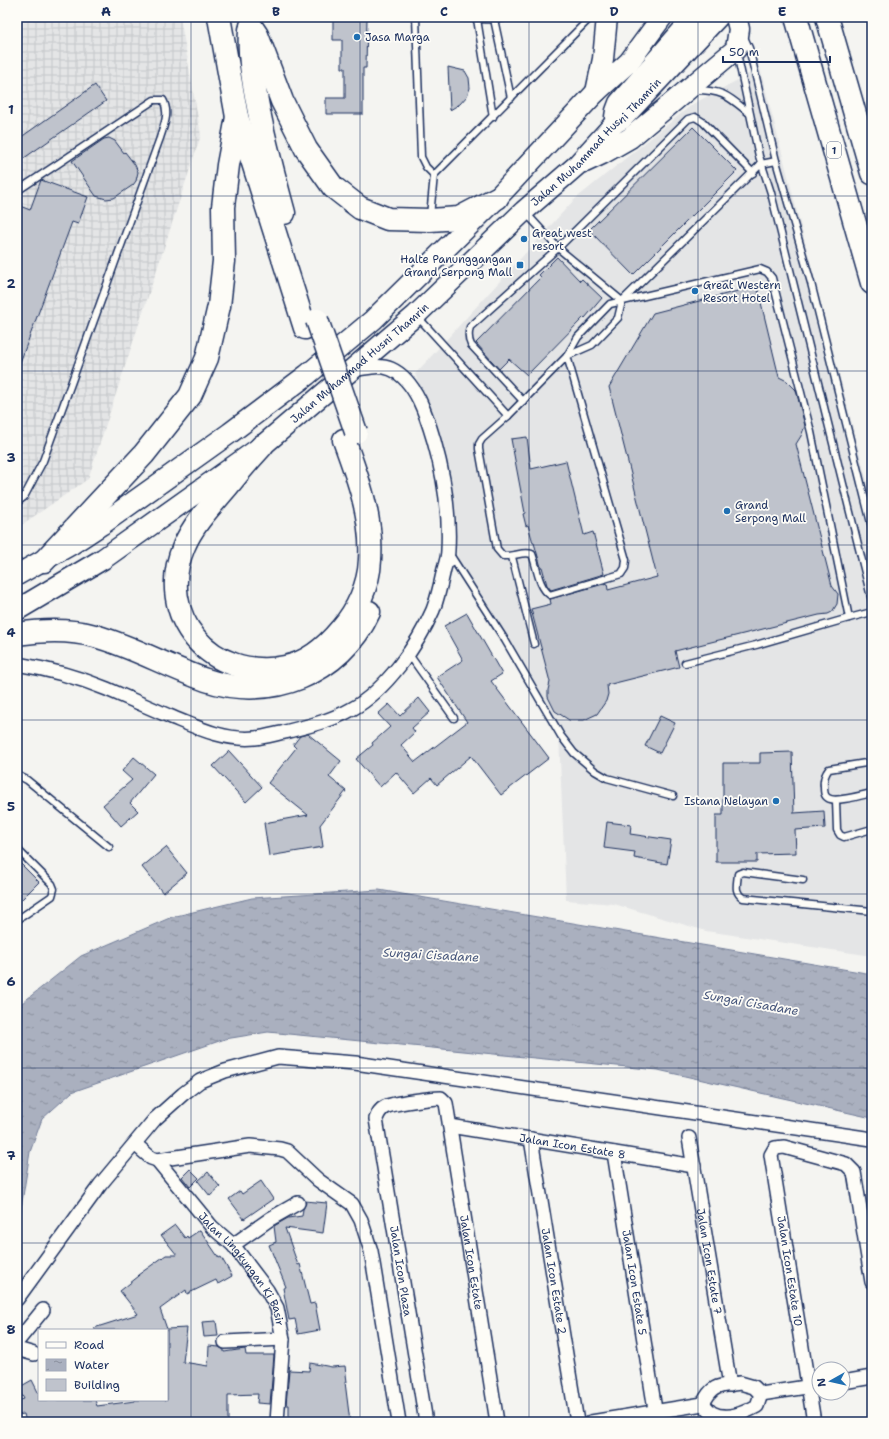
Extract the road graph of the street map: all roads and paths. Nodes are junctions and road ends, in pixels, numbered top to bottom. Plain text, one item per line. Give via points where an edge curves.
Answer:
1 (219, 17) edge
2 (416, 17) edge
3 (469, 17) edge
4 (508, 17) edge
5 (591, 17) edge
6 (607, 17) edge
7 (694, 17) edge
8 (718, 17) edge
9 (796, 17) edge
10 (827, 17) edge
11 (477, 19) junction
12 (494, 19) junction
13 (251, 21) edge
14 (667, 22) edge
15 (738, 23) edge
16 (736, 49) junction
17 (687, 90) junction
18 (596, 92) junction
19 (511, 98) junction
20 (749, 113) junction
21 (237, 116) junction
22 (493, 116) junction
23 (615, 123) junction
24 (776, 161) junction
25 (762, 164) junction
26 (576, 166) junction
27 (753, 173) junction
28 (872, 174) edge
29 (434, 175) junction
30 (17, 191) edge
31 (497, 198) junction
32 (524, 212) junction
33 (430, 220) junction
34 (558, 248) junction
35 (872, 283) edge
36 (622, 301) junction
37 (416, 315) junction
38 (311, 324) junction
39 (567, 356) junction
40 (352, 370) junction
41 (523, 401) junction
42 (508, 416) junction
43 (350, 436) junction
44 (262, 446) junction
45 (17, 502) edge
46 (872, 527) edge
47 (448, 551) junction
48 (512, 557) junction
49 (44, 561) junction
50 (17, 575) edge
51 (872, 601) edge
52 (17, 610) edge
53 (872, 612) edge
54 (849, 618) junction
55 (17, 634) edge
56 (534, 644) dead end
57 (408, 652) junction
58 (685, 663) dead end
59 (17, 664) edge
60 (454, 718) dead end
61 (872, 762) edge
62 (17, 775) edge
63 (872, 793) edge
64 (673, 796) dead end
65 (836, 800) junction
66 (872, 829) edge
67 (109, 847) dead end
68 (17, 849) edge
69 (803, 880) dead end
70 (872, 911) edge
71 (17, 920) edge
72 (376, 1119) joint
73 (450, 1126) junction
74 (690, 1138) dead end
75 (531, 1139) junction
76 (872, 1139) edge
77 (135, 1144) junction
78 (614, 1153) junction
79 (157, 1160) junction
80 (694, 1166) junction
81 (298, 1203) dead end
82 (233, 1245) junction
83 (872, 1282) edge
84 (17, 1299) edge
85 (43, 1310) dead end
86 (283, 1339) junction
87 (17, 1342) edge
88 (225, 1342) dead end
89 (17, 1349) edge
90 (34, 1354) dead end
91 (811, 1370) edge
92 (872, 1377) edge
93 (851, 1381) edge
94 (730, 1384) junction
95 (811, 1386) edge
96 (761, 1394) junction
97 (814, 1401) edge
98 (703, 1404) junction
99 (656, 1417) edge
100 (736, 1418) edge
101 (277, 1422) edge
102 (399, 1422) edge
103 (426, 1422) edge
104 (497, 1422) edge
105 (577, 1422) edge
106 (591, 1422) edge
107 (814, 1422) edge

1 - 21 highway
2 - 29 lane via 421,158
3 - 11 lane
4 - 12 lane
5 - 19 lane
6 - 18 main road
7 - 23 main road via 619,103
8 - 23 main road, Jalan Muhammad Husni Thamrin via 622,119
9 - 35 highway, 1
10 - 28 highway
11 - 12 lane
11 - 22 lane
12 - 19 lane
13 - 33 highway via 282,101 306,149 333,187 360,208 388,220
13 - 38 highway via 250,61 265,142
14 - 18 main road, Jalan Muhammad Husni Thamrin via 638,59 629,62
15 - 16 main road
15 - 24 lane via 749,48
16 - 17 main road
16 - 20 lane
17 - 20 lane via 712,90 730,97
17 - 26 main road via 630,138
18 - 31 main road, Jalan Muhammad Husni Thamrin
19 - 22 lane
20 - 25 lane
21 - 38 highway
21 - 49 highway via 223,207 224,261 219,306 207,358 190,396 144,454
22 - 29 lane
23 - 26 main road, Jalan Muhammad Husni Thamrin
24 - 25 lane
24 - 46 lane via 811,283
25 - 27 lane
25 - 51 lane
26 - 32 main road, Jalan Muhammad Husni Thamrin
27 - 34 lane via 703,122 695,117 688,119
27 - 36 lane
29 - 33 lane
30 - 45 lane via 154,100 163,100 167,107 167,115 162,132 43,461 24,497
31 - 33 highway via 459,218
31 - 49 main road, Jalan Muhammad Husni Thamrin via 373,320 307,375 101,525
32 - 34 lane
32 - 37 main road, Jalan Muhammad Husni Thamrin
34 - 36 lane
34 - 41 lane via 470,327 468,333 471,345
36 - 39 lane via 610,304 578,336
36 - 39 lane via 618,318 592,345
36 - 54 lane via 760,269 772,278 811,432
37 - 40 main road, Jalan Muhammad Husni Thamrin
37 - 42 lane
38 - 43 highway, bridge
39 - 41 lane
39 - 48 lane via 626,560 625,568 621,574 550,595 542,586 532,554 527,552
40 - 44 main road, Jalan Muhammad Husni Thamrin
40 - 47 street via 382,366 408,382 414,390 429,424 438,456 444,489
41 - 42 lane
42 - 48 lane via 479,444 497,549 503,556
43 - 44 highway via 369,526 370,562 358,603 336,636 305,660 286,667 250,669 232,664 201,645 188,630 179,607 175,586 184,546 196,524
43 - 55 highway via 368,467 383,527 383,574 365,623 351,643 315,672 293,681 269,686 229,686 206,681 122,645 94,636 65,631
44 - 52 main road, Jalan Muhammad Husni Thamrin via 103,559
47 - 57 street via 433,609 420,636
47 - 64 lane via 505,640 561,736 574,753 607,778
48 - 56 lane
49 - 50 main road, Jalan Muhammad Husni Thamrin
53 - 54 lane
54 - 58 lane
57 - 59 street via 390,677 353,709 304,727 254,738 216,734 76,677
57 - 60 lane
61 - 65 lane via 829,769 823,781 825,795
62 - 67 lane
63 - 65 lane
65 - 66 lane via 837,830 840,835 844,837
68 - 71 lane via 54,889 52,896
69 - 70 lane via 743,872 738,874 736,889 744,898
72 - 73 street, Jalan Icon Estate via 378,1112 386,1106 441,1098 446,1103
72 - 103 street, Jalan Icon Plaza
73 - 75 street, Jalan Icon Estate 8
73 - 104 street, Jalan Icon Estate
74 - 80 street, Jalan Icon Estate 7
75 - 78 street, Jalan Icon Estate 8
75 - 105 street, Jalan Icon Estate 2
76 - 77 street via 355,1063 278,1057 225,1071 200,1081 155,1119
77 - 79 street, Jalan Lingkungan Ki Basir
77 - 84 street via 100,1185
78 - 80 street, Jalan Icon Estate 8
78 - 99 street, Jalan Icon Estate 5
79 - 82 street, Jalan Lingkungan Ki Basir via 212,1227
79 - 102 street via 250,1146 280,1149 287,1151 318,1180 352,1204 361,1220 371,1251
80 - 94 street, Jalan Icon Estate 7
81 - 82 street
82 - 86 street, Jalan Lingkungan Ki Basir via 267,1290 277,1308
83 - 91 street, Jalan Icon Estate 10 via 854,1172 846,1164 784,1147 775,1148 771,1155
85 - 87 street
86 - 88 street
86 - 101 street, Jalan Lingkungan Ki Basir
89 - 90 street
92 - 93 street
94 - 96 street via 740,1383 754,1387
94 - 98 street via 708,1393
95 - 96 street
96 - 100 street via 757,1406
97 - 107 street, Jalan Icon Estate 10
98 - 99 street
98 - 100 street via 711,1413
99 - 106 street

